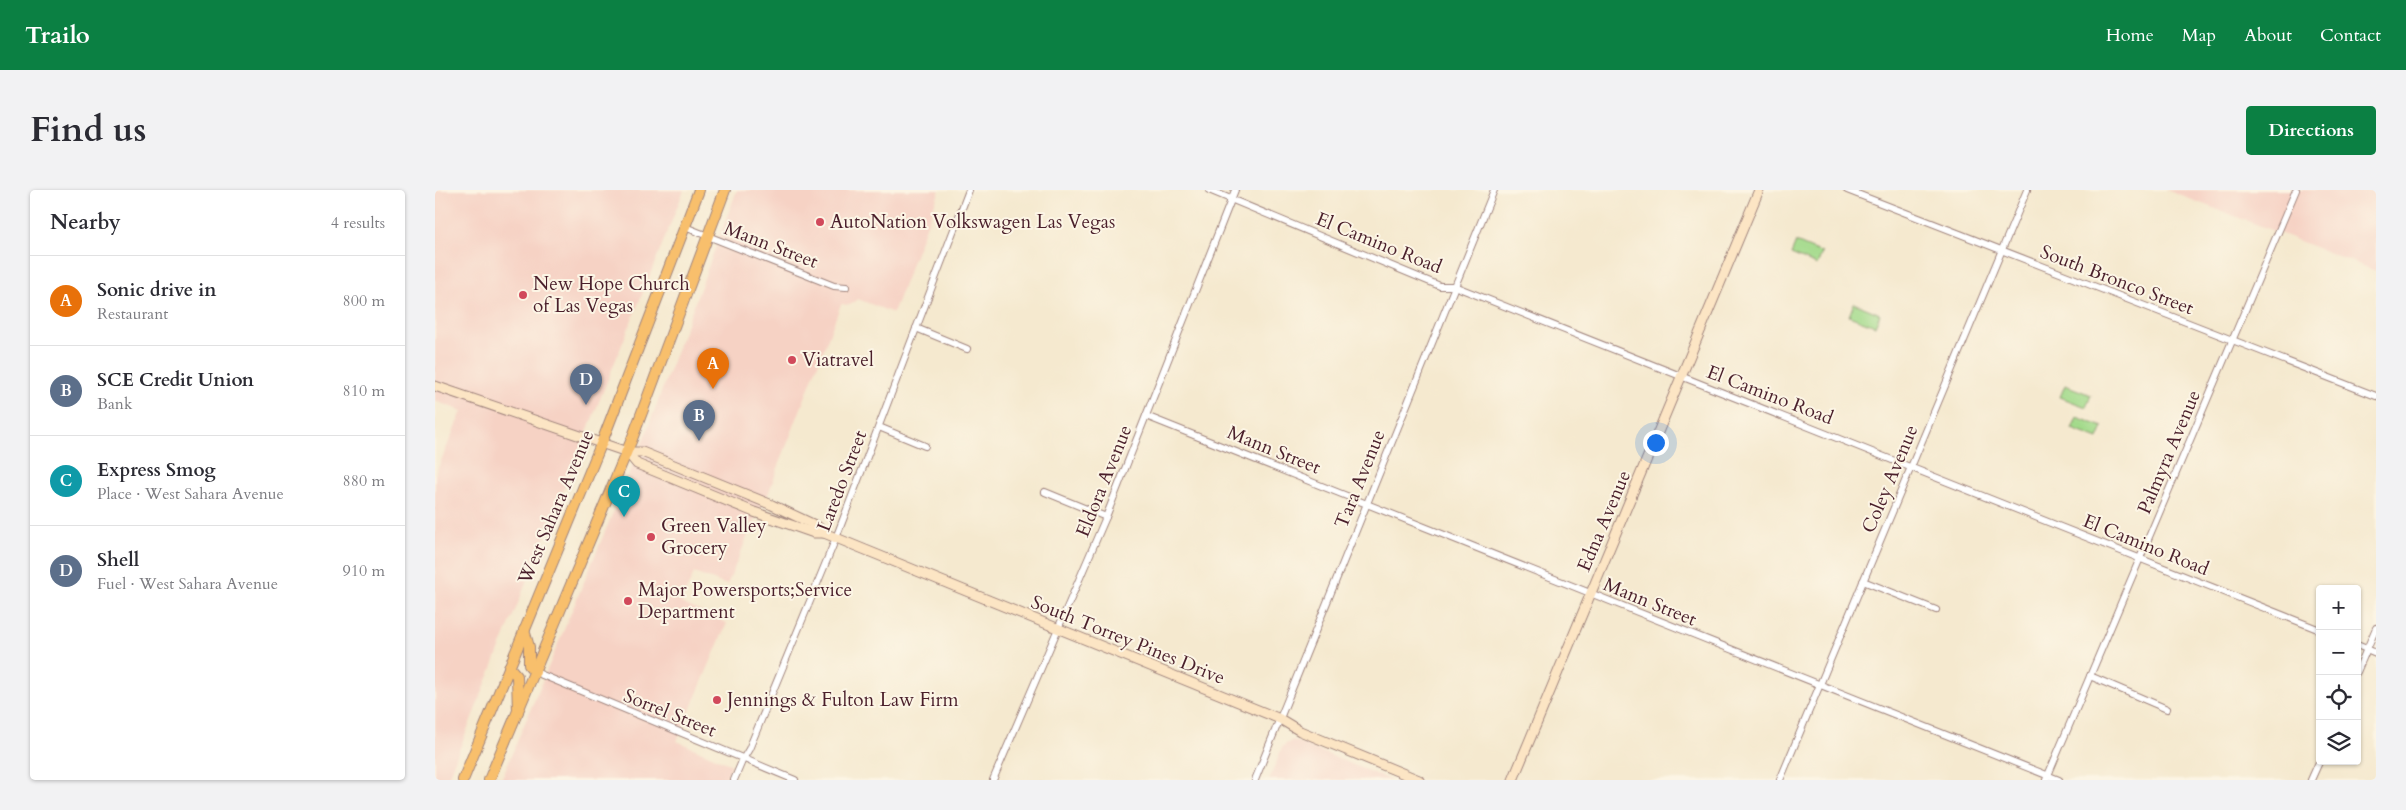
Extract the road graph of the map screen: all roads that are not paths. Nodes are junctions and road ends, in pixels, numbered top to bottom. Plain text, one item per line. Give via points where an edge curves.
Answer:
1 (699, 190) edge
2 (725, 190) edge
3 (969, 190) edge
4 (1209, 190) edge
5 (1235, 190) edge
6 (1494, 190) edge
7 (1759, 190) edge
8 (1847, 190) edge
9 (2027, 190) edge
10 (2296, 190) edge
11 (1232, 199) junction
12 (685, 228) junction
13 (708, 236) junction
14 (2002, 251) junction
15 (1454, 286) junction
16 (846, 287) dead end
17 (916, 328) junction
18 (2233, 341) junction
19 (967, 349) dead end
20 (1682, 377) junction
21 (435, 386) edge
22 (2376, 396) edge
23 (1146, 416) junction
24 (879, 427) junction
25 (602, 442) junction
26 (925, 446) dead end
27 (627, 452) junction
28 (1911, 467) junction
29 (1045, 492) dead end
30 (759, 500) junction
31 (1367, 504) junction
32 (754, 512) junction
33 (1106, 517) junction
34 (824, 534) junction
35 (836, 538) junction
36 (2139, 558) junction
37 (1863, 581) junction
38 (1592, 594) junction
39 (1936, 610) dead end
40 (1058, 628) junction
41 (2316, 628) edge
42 (2376, 628) edge
43 (524, 630) junction
44 (2361, 647) edge
45 (2367, 649) junction
46 (2376, 653) edge
47 (2361, 663) edge
48 (509, 667) junction
49 (535, 672) junction
50 (2090, 676) junction
51 (1819, 686) junction
52 (2167, 709) dead end
53 (518, 713) junction
54 (1280, 719) junction
55 (743, 759) junction
56 (2318, 765) edge
57 (2047, 778) edge
58 (463, 780) edge
59 (489, 780) edge
60 (734, 780) edge
61 (795, 780) edge
62 (993, 780) edge
63 (1255, 780) edge
64 (1419, 780) edge
65 (1513, 780) edge
66 (1780, 780) edge
67 (2059, 780) edge
68 (2311, 780) edge

1 - 12 main road, West Sahara Avenue
2 - 13 main road
3 - 17 street, Laredo Street
4 - 11 street, El Camino Road
5 - 11 street, Eldora Avenue
6 - 15 street, Tara Avenue
7 - 20 street, Edna Avenue
8 - 14 street, South Bronco Street
9 - 14 street, Coley Avenue
10 - 18 street, Palmyra Avenue
11 - 15 street, El Camino Road via 1440,286
11 - 23 street, Eldora Avenue
12 - 13 street, Mann Street
12 - 25 main road, West Sahara Avenue
13 - 16 street, Mann Street via 833,286
13 - 27 main road
14 - 18 street, South Bronco Street
14 - 28 street, Coley Avenue
15 - 20 street, El Camino Road
15 - 31 street, Tara Avenue
17 - 19 street
17 - 24 street, Laredo Street
18 - 22 street, South Bronco Street
18 - 36 street, Palmyra Avenue
20 - 28 street, El Camino Road
20 - 38 street, Edna Avenue
21 - 25 street, South Torrey Pines Drive
23 - 31 street, Mann Street
23 - 33 street, Eldora Avenue
24 - 26 street
24 - 35 street, Laredo Street
25 - 27 street, South Torrey Pines Drive
25 - 43 main road, West Sahara Avenue
27 - 30 street, South Torrey Pines Drive via 642,452
27 - 32 street, South Torrey Pines Drive via 637,464
27 - 49 main road
28 - 36 street, El Camino Road
28 - 37 street, Coley Avenue
29 - 33 street
30 - 32 street
30 - 34 street, South Torrey Pines Drive via 817,526
31 - 38 street, Mann Street
31 - 54 street, Tara Avenue
32 - 34 street, South Torrey Pines Drive via 814,534
33 - 40 street, Eldora Avenue
34 - 35 street, South Torrey Pines Drive
35 - 40 street, South Torrey Pines Drive
35 - 55 street, Laredo Street
36 - 41 street, El Camino Road
36 - 50 street, Palmyra Avenue
37 - 39 street
37 - 51 street, Coley Avenue
38 - 51 street, Mann Street
38 - 65 street, Edna Avenue
40 - 54 street, South Torrey Pines Drive
40 - 62 street, Eldora Avenue
42 - 45 street
43 - 48 main road, West Sahara Avenue
43 - 49 main road via 529,647 529,665
44 - 45 street
45 - 46 street
45 - 47 street
48 - 53 main road via 517,676
48 - 58 main road, West Sahara Avenue
49 - 53 main road
49 - 55 street, Sorrel Street
50 - 52 street
50 - 57 street, Palmyra Avenue
51 - 57 street, Mann Street
51 - 66 street, Coley Avenue
53 - 59 main road
54 - 63 street, Tara Avenue
54 - 64 street, South Torrey Pines Drive via 1300,731
55 - 60 street, Laredo Street
55 - 61 street, Sorrel Street
56 - 68 street
57 - 67 street, Mann Street

